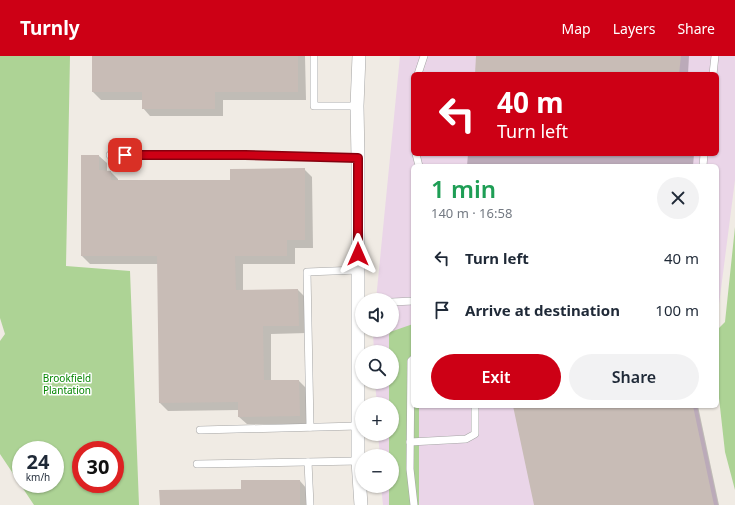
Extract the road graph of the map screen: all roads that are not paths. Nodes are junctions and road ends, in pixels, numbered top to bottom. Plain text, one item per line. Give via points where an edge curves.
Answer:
1 (314, 56) edge
2 (358, 56) edge
3 (424, 56) edge
4 (715, 56) edge
5 (419, 72) edge
6 (713, 72) edge
7 (357, 106) junction
8 (110, 155) dead end
9 (358, 158) junction
10 (358, 270) junction
11 (359, 293) edge
12 (411, 301) edge
13 (399, 302) edge
14 (359, 337) edge
15 (411, 361) edge
16 (358, 397) edge
17 (475, 408) edge
18 (355, 426) edge
19 (310, 427) junction
20 (200, 430) dead end
21 (410, 442) junction
22 (355, 461) edge
23 (308, 462) junction
24 (197, 464) dead end
25 (360, 493) edge
26 (310, 505) edge
27 (361, 505) edge
28 (414, 505) edge

1 - 7 lane via 314,106
2 - 7 street
3 - 5 lane
4 - 6 lane
7 - 9 street
8 - 9 lane
9 - 10 street
10 - 11 street
10 - 19 lane via 308,272
12 - 13 lane
14 - 16 street
15 - 21 lane
17 - 21 lane via 475,434 466,439
18 - 19 lane
19 - 20 lane
21 - 28 lane
22 - 23 lane
23 - 24 lane
23 - 26 lane
25 - 27 street

